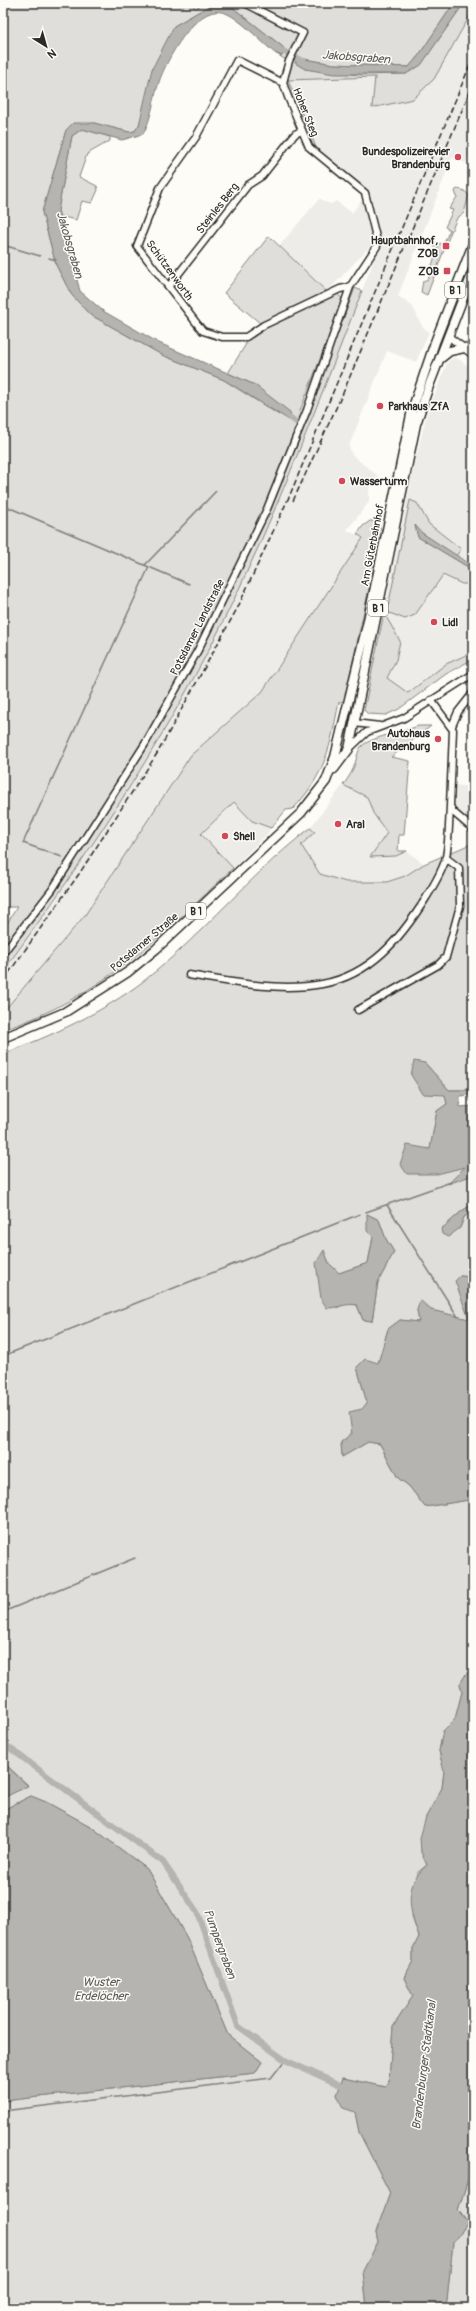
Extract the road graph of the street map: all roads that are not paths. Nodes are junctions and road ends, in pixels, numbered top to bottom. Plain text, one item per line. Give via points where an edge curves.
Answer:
1 (245, 3) edge
2 (283, 83) junction
3 (301, 131) junction
4 (473, 244) edge
5 (473, 272) edge
6 (353, 281) joint
7 (170, 286) junction
8 (350, 287) junction
9 (440, 329) junction
10 (448, 336) junction
11 (464, 348) junction
12 (473, 355) edge
13 (437, 365) junction
14 (393, 514) junction
15 (473, 674) edge
16 (473, 693) edge
17 (430, 700) junction
18 (344, 721) junction
19 (354, 723) junction
20 (452, 726) junction
21 (383, 727) junction
22 (349, 749) junction
23 (326, 779) junction
24 (450, 806) junction
25 (473, 829) edge
26 (446, 858) junction
27 (3, 953) edge
28 (189, 975) dead end
29 (358, 1010) dead end
30 (3, 1038) edge

1 - 2 street, Hoher Steg via 304,33 289,61
2 - 3 street, Hoher Steg
2 - 7 street, Schützenworth via 238,60 196,137 160,188 137,246
3 - 6 street, Hoher Steg via 315,154 367,196 378,242
3 - 7 street, Steinles Berg via 262,176 248,185
4 - 9 main road, B 1
5 - 10 main road, B 1
6 - 8 street, Potsdamer Landstraße
7 - 8 street, Schützenworth via 204,331 222,338 234,339 246,337 264,325
8 - 27 street, Potsdamer Landstraße via 307,410 267,509 198,650 145,744 52,890
9 - 10 main road
9 - 14 main road, Am Güterbahnhof / B 1 via 412,410
10 - 11 street
10 - 13 main road, Am Güterbahnhof / B 1
11 - 12 street
11 - 13 main road via 446,353
13 - 14 main road, Am Güterbahnhof / B 1 via 416,424
14 - 18 main road, Am Güterbahnhof
14 - 19 main road, Am Güterbahnhof / B 1
15 - 17 street
16 - 20 street via 458,712
17 - 20 street
17 - 21 street via 404,718
18 - 19 main road
18 - 23 main road, Potsdamer Straße / B 1 via 335,757
19 - 21 street
19 - 22 main road, Potsdamer Straße / B 1
20 - 24 street via 454,742
21 - 22 street via 367,732
22 - 23 main road, Potsdamer Straße / B 1
23 - 30 main road, Potsdamer Straße / B 1 via 314,798 300,813 156,950 128,972 65,1012
24 - 25 street via 453,812
24 - 26 street
26 - 28 street via 413,919 390,947 363,969 312,985 251,984
26 - 29 street via 459,868 460,879 460,906 446,958

